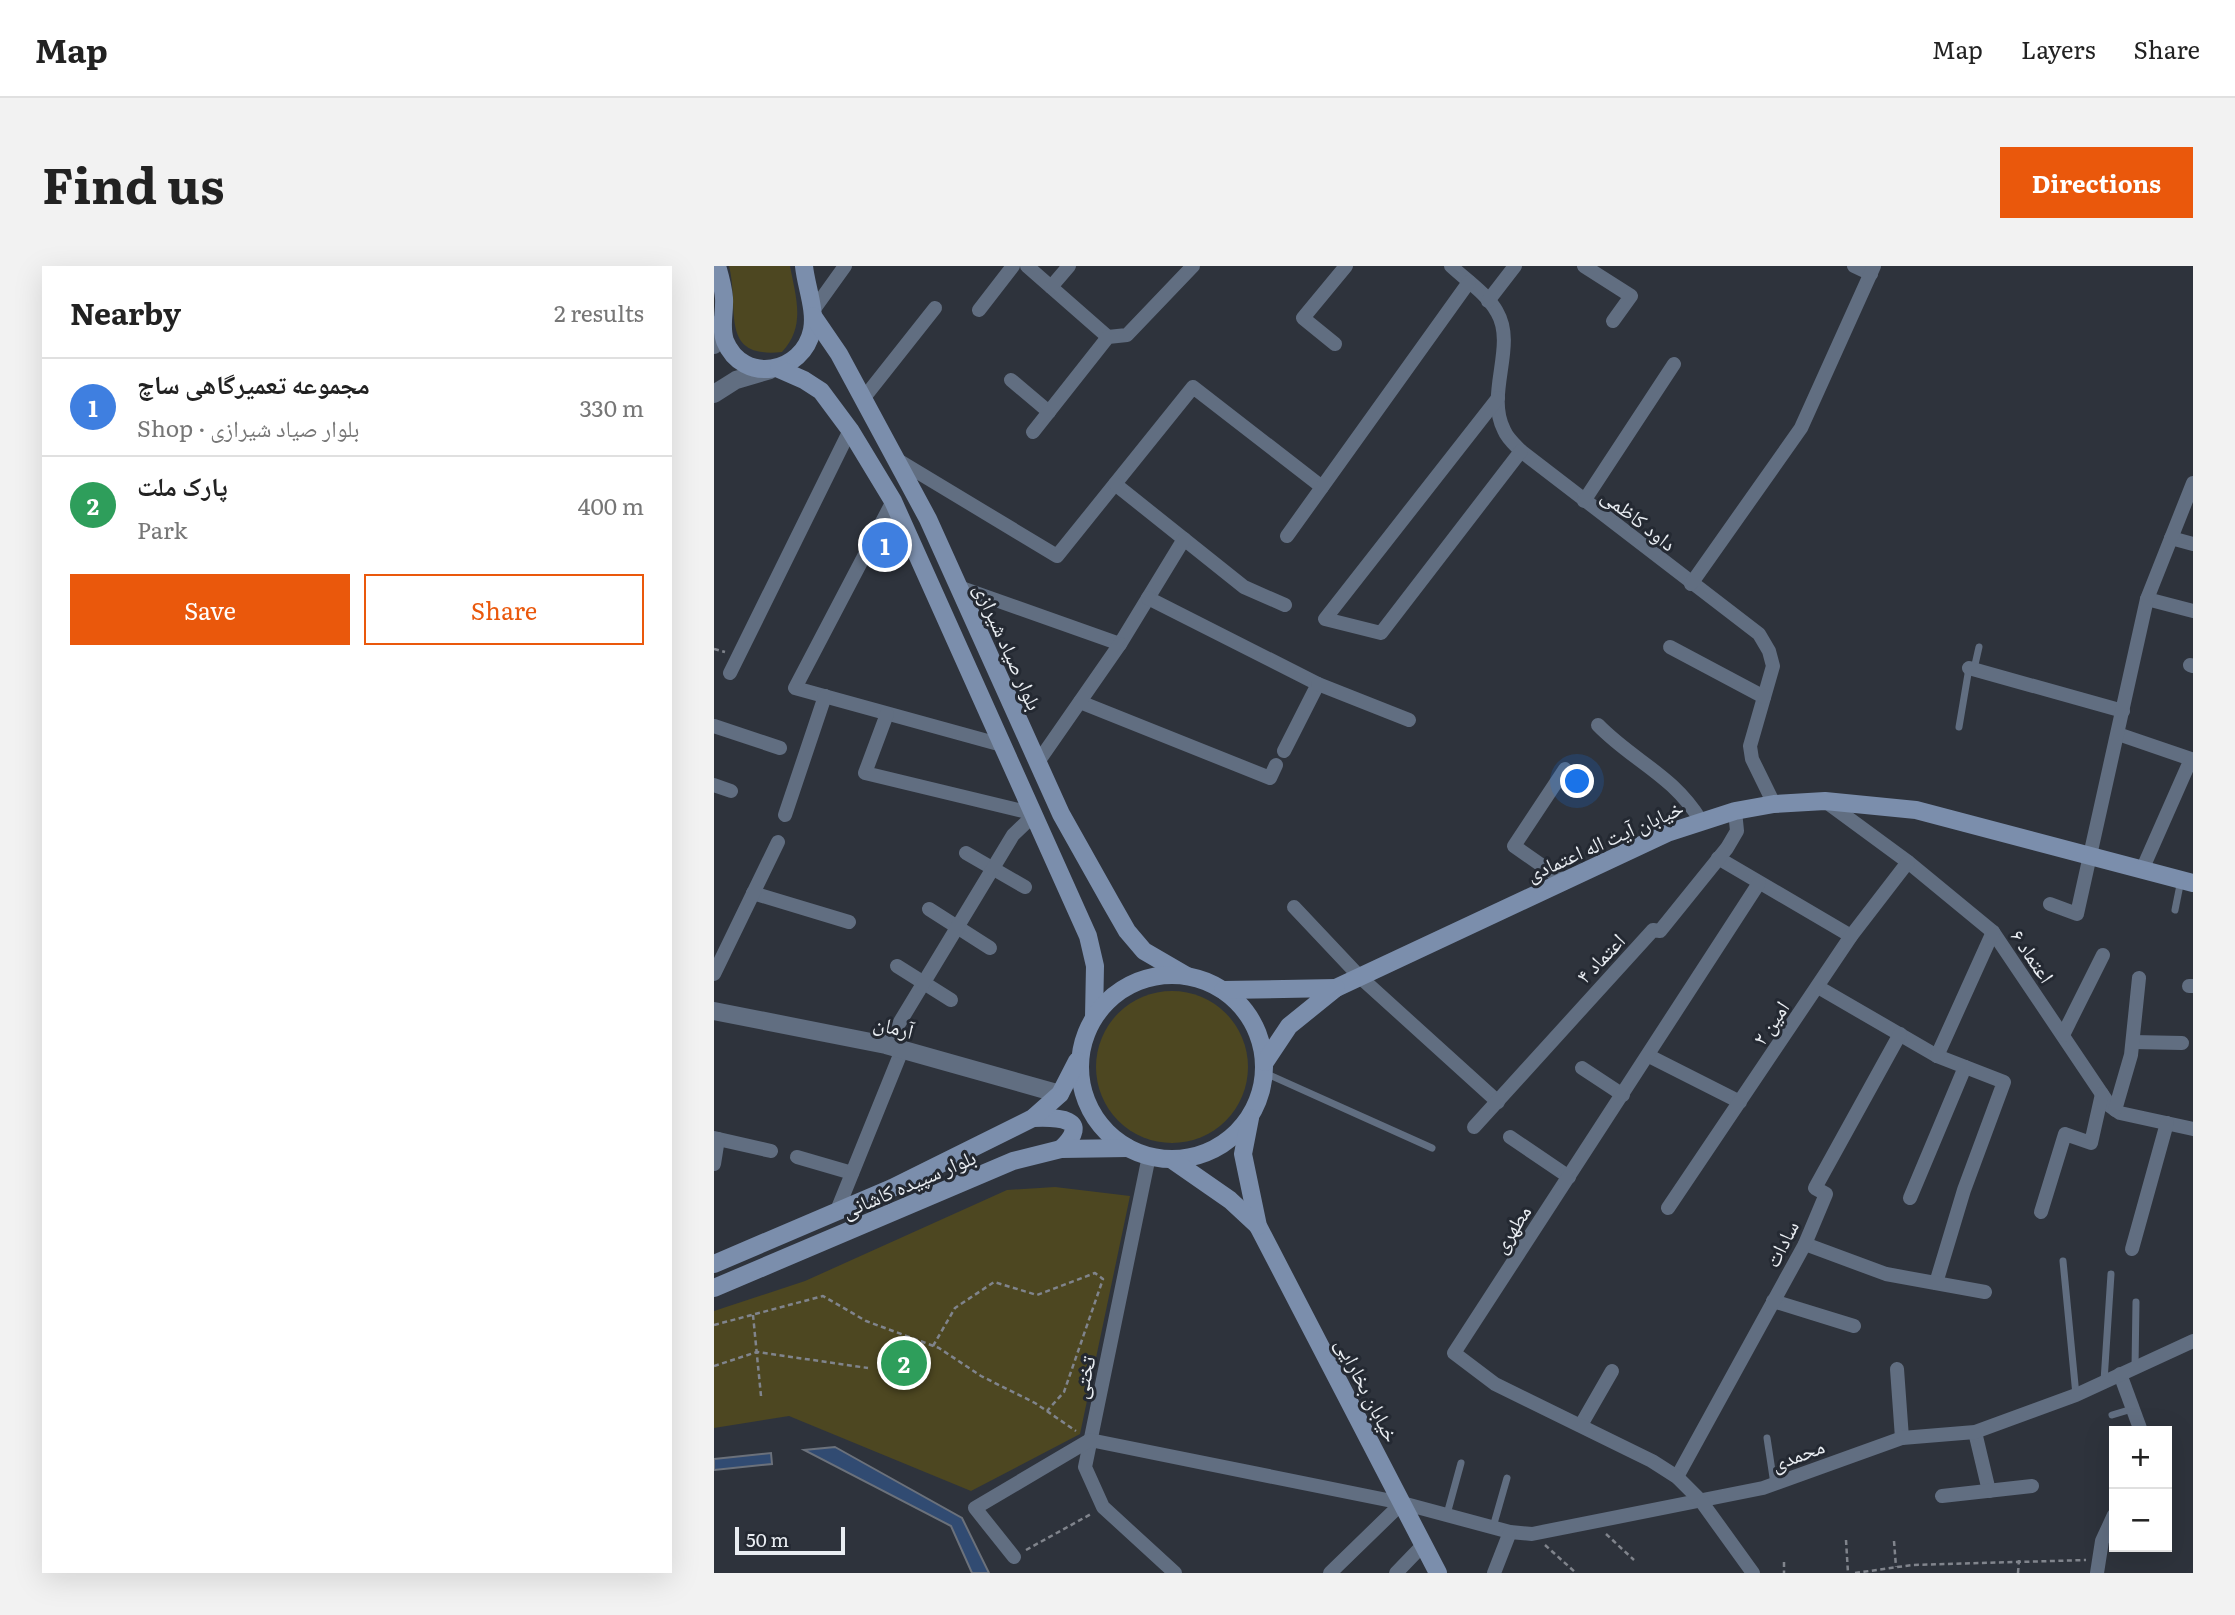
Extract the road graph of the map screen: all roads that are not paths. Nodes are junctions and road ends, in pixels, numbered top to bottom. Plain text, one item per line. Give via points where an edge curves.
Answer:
1 (717, 266) edge
2 (804, 266) edge
3 (845, 266) edge
4 (1013, 266) edge
5 (1027, 266) edge
6 (1069, 266) edge
7 (1193, 266) edge
8 (1346, 266) edge
9 (1451, 266) edge
10 (1515, 266) edge
11 (1584, 266) edge
12 (1854, 266) edge
13 (1873, 270) edge
14 (1469, 282) junction
15 (1051, 287) junction
16 (1488, 301) junction
17 (935, 308) dead end
18 (979, 310) dead end
19 (812, 314) junction
20 (722, 321) junction
21 (1613, 321) dead end
22 (1108, 337) junction
23 (1335, 344) dead end
24 (714, 345) edge
25 (1674, 364) dead end
26 (775, 369) junction
27 (1011, 380) dead end
28 (714, 394) edge
29 (1498, 398) junction
30 (863, 399) junction
31 (1049, 412) junction
32 (850, 430) junction
33 (1033, 432) dead end
34 (1521, 451) junction
35 (896, 459) junction
36 (2193, 483) edge
37 (1115, 484) junction
38 (1322, 487) junction
39 (1584, 500) junction
40 (893, 501) junction
41 (1287, 536) dead end
42 (2171, 538) junction
43 (1184, 539) junction
44 (2193, 544) edge
45 (1691, 584) junction
46 (959, 587) junction
47 (1148, 598) junction
48 (2147, 599) junction
49 (1285, 605) dead end
50 (2193, 611) edge
51 (1120, 644) junction
52 (1670, 647) dead end
53 (1979, 647) dead end
54 (1971, 669) junction
55 (730, 673) dead end
56 (1318, 684) junction
57 (825, 696) junction
58 (1764, 697) junction
59 (1080, 702) junction
60 (2123, 711) junction
61 (887, 713) junction
62 (1409, 720) dead end
63 (1598, 725) dead end
64 (714, 726) edge
65 (1959, 727) dead end
66 (2118, 734) junction
67 (1002, 745) junction
68 (780, 748) dead end
69 (1283, 751) dead end
70 (1038, 762) junction
71 (1276, 765) dead end
72 (1565, 769) dead end
73 (714, 785) edge
74 (731, 790) dead end
75 (1825, 801) junction
76 (1774, 804) junction
77 (1735, 811) junction
78 (1035, 814) junction
79 (785, 815) dead end
80 (1701, 821) junction
81 (778, 842) dead end
82 (966, 853) dead end
83 (2088, 856) junction
84 (1718, 858) junction
85 (1908, 862) junction
86 (992, 870) junction
87 (2143, 870) junction
88 (1564, 881) junction
89 (2187, 881) edge
90 (1759, 883) junction
91 (1025, 887) dead end
92 (753, 893) junction
93 (2050, 904) dead end
94 (1294, 907) dead end
95 (929, 909) dead end
96 (2175, 910) dead end
97 (849, 922) dead end
98 (957, 928) junction
99 (1993, 932) junction
100 (1852, 936) junction
101 (990, 948) dead end
102 (2103, 955) dead end
103 (897, 967) dead end
104 (714, 974) edge
105 (1187, 976) junction
106 (1360, 977) junction
107 (2139, 978) dead end
108 (923, 983) junction
109 (1818, 987) junction
110 (1336, 988) junction
111 (1223, 990) junction
112 (951, 1000) dead end
113 (714, 1011) edge
114 (1094, 1017) junction
115 (1900, 1034) junction
116 (2063, 1035) junction
117 (2133, 1042) junction
118 (2182, 1043) dead end
119 (894, 1048) junction
120 (1080, 1055) junction
121 (1649, 1055) junction
122 (1937, 1055) junction
123 (1265, 1067) junction
124 (1965, 1067) junction
125 (1582, 1068) dead end
126 (1060, 1094) junction
127 (2102, 1094) junction
128 (1623, 1095) junction
129 (1498, 1102) junction
130 (1740, 1102) junction
131 (2115, 1110) junction
132 (1033, 1118) junction
133 (1250, 1118) junction
134 (2167, 1123) junction
135 (1474, 1128) dead end
136 (2193, 1129) edge
137 (1510, 1137) dead end
138 (716, 1139) edge
139 (1128, 1148) junction
140 (1432, 1148) dead end
141 (1061, 1149) junction
142 (771, 1151) dead end
143 (1149, 1156) junction
144 (797, 1157) dead end
145 (1171, 1159) junction
146 (714, 1164) edge
147 (852, 1174) junction
148 (1569, 1177) junction
149 (1910, 1198) dead end
150 (1668, 1208) dead end
151 (2041, 1212) dead end
152 (836, 1213) junction
153 (1258, 1226) junction
154 (1805, 1244) junction
155 (2133, 1249) dead end
156 (2063, 1261) dead end
157 (714, 1264) edge
158 (2111, 1274) dead end
159 (1936, 1283) junction
160 (714, 1288) edge
161 (1985, 1292) dead end
162 (1773, 1301) junction
163 (2136, 1303) dead end
164 (1854, 1326) dead end
165 (2193, 1341) edge
166 (2135, 1367) junction
167 (1897, 1369) dead end
168 (1612, 1371) dead end
169 (2120, 1374) junction
170 (2104, 1382) junction
171 (2076, 1395) junction
172 (2132, 1409) junction
173 (2112, 1415) dead end
174 (1581, 1425) junction
175 (2139, 1426) edge
176 (1975, 1432) junction
177 (1767, 1438) dead end
178 (1902, 1438) junction
179 (1090, 1440) junction
180 (1461, 1463) dead end
181 (1676, 1477) junction
182 (1507, 1478) dead end
183 (1774, 1484) junction
184 (2032, 1486) dead end
185 (1989, 1491) junction
186 (1942, 1496) dead end
187 (1701, 1501) junction
188 (1402, 1503) junction
189 (1447, 1514) junction
190 (1493, 1527) junction
191 (2109, 1530) edge
192 (1510, 1532) junction
193 (1424, 1544) junction
194 (1014, 1557) road end
195 (2097, 1567) edge
196 (1752, 1572) edge
197 (1175, 1573) edge
198 (1330, 1573) edge
199 (1396, 1573) edge
200 (1438, 1573) edge
201 (1494, 1573) edge

1 - 20 main road via 724,298
2 - 19 main road
3 - 19 street
4 - 18 street
5 - 15 street
6 - 15 street
7 - 22 street via 1127,335
8 - 23 street via 1303,318
9 - 14 street, داود کاظمی
10 - 16 street
11 - 21 street via 1632,296
12 - 13 street
13 - 45 street via 1801,428
14 - 16 street, داود کاظمی
14 - 38 street
15 - 22 street
16 - 29 street, داود کاظمی via 1503,326
17 - 30 street
19 - 26 main road via 804,351
19 - 30 main road, بلوار صیاد شیرازی
20 - 24 street
20 - 26 main road via 724,338 735,356 745,364
22 - 31 street
25 - 39 street
26 - 28 street via 736,380
26 - 32 main road via 821,391
27 - 31 street
29 - 34 street, داود کاظمی via 1503,429
29 - 34 street via 1325,619 1381,633
30 - 35 main road, بلوار صیاد شیرازی
31 - 33 street
32 - 40 main road
32 - 55 street
34 - 39 street, داود کاظمی
35 - 37 street via 1057,556
35 - 46 main road, بلوار صیاد شیرازی
36 - 42 street
37 - 38 street via 1193,387
37 - 43 street
38 - 41 street
39 - 45 street, داود کاظمی
40 - 57 street via 795,688
40 - 67 main road
42 - 44 street
42 - 48 street
43 - 47 street
43 - 49 street via 1244,587
45 - 58 street, داود کاظمی via 1759,634 1773,666
46 - 51 street
46 - 70 main road, بلوار صیاد شیرازی
47 - 51 street
47 - 56 street
48 - 50 street
48 - 60 street
51 - 59 street
52 - 58 street
53 - 54 lane
54 - 60 street
54 - 65 lane
56 - 62 street
56 - 69 street
57 - 61 street
57 - 79 street
58 - 76 street, داود کاظمی via 1750,746
59 - 70 street
59 - 71 street via 1270,778
60 - 66 street
61 - 67 street
61 - 78 street via 865,773
63 - 80 street via 1618,746 1669,779
64 - 68 street
66 - 83 street
66 - 87 street via 2191,759
67 - 78 main road
70 - 105 main road, بلوار صیاد شیرازی via 1060,814 1127,931 1144,951
72 - 88 street via 1514,846
73 - 74 street
75 - 76 main road, خیابان آیت اله اعتمادی
75 - 83 main road, خیابان آیت اله اعتمادی via 1916,810
75 - 85 street, اعتماد ۶
76 - 77 main road, خیابان آیت اله اعتمادی
77 - 80 main road, خیابان آیت اله اعتمادی
77 - 84 street, اعتماد ۴ via 1737,831
78 - 86 street via 1013,835
78 - 114 main road via 1092,950
80 - 88 main road, خیابان آیت اله اعتمادی
81 - 92 street
82 - 86 street
83 - 87 main road, خیابان آیت اله اعتمادی
83 - 93 street via 2077,914
84 - 90 street
84 - 129 street, اعتماد ۴ via 1671,920 1660,931 1653,930 1606,978
85 - 99 street, اعتماد ۶
85 - 100 street, امین ۲
86 - 91 street
86 - 98 street
87 - 89 main road, خیابان آیت اله اعتمادی
88 - 106 main road, خیابان آیت اله اعتمادی
89 - 96 lane
90 - 100 street
90 - 121 street, مطهری
92 - 97 street
92 - 104 street
94 - 106 street
95 - 98 street
98 - 101 street
98 - 108 street
99 - 116 street, اعتماد ۶
99 - 122 street
100 - 109 street, امین ۲
102 - 116 street
103 - 108 street
105 - 111 main road
105 - 114 main road via 1166,975 1125,987
106 - 110 main road, خیابان آیت اله اعتمادی
106 - 129 street
107 - 117 street
108 - 112 street
108 - 119 street
109 - 115 street
109 - 130 street, امین ۲
110 - 111 main road
110 - 123 main road via 1289,1026
111 - 123 main road via 1244,1009 1254,1026
113 - 119 street, آرمان
114 - 120 main road
115 - 122 street
115 - 154 street, سادات via 1815,1188 1826,1194
116 - 127 street, اعتماد ۶
117 - 118 street
117 - 131 street
119 - 126 street, آرمان
119 - 147 street
120 - 126 main road, بلوار سپیده کاشانی
120 - 139 main road via 1081,1083 1090,1109 1106,1132
121 - 128 street, مطهری
121 - 130 street
122 - 124 street
123 - 133 main road
123 - 140 lane
124 - 149 street
124 - 159 street via 2004,1082
125 - 128 street
126 - 132 main road, بلوار سپیده کاشانی
127 - 131 street, اعتماد ۶
127 - 151 street via 2091,1143 2065,1134
128 - 148 street, مطهری
129 - 135 street, اعتماد ۴
130 - 150 street, امین ۲
131 - 134 street
132 - 141 main road via 1062,1117 1071,1123 1070,1140
132 - 152 main road, بلوار سپیده کاشانی
133 - 145 main road via 1216,1148 1194,1157
133 - 153 main road, خیابان بخارایی via 1243,1154
134 - 136 street
134 - 155 street
137 - 148 street
138 - 142 street
138 - 146 street
139 - 141 main road, بلوار سپیده کاشانی
139 - 143 main road
141 - 160 main road, بلوار سپیده کاشانی via 1013,1161
143 - 145 main road
143 - 179 street, تختی
144 - 147 street
145 - 153 main road, خیابان بخارایی via 1230,1200
147 - 152 street
148 - 174 street, مطهری via 1454,1353 1495,1384
152 - 157 main road, بلوار سپیده کاشانی
153 - 188 main road, خیابان بخارایی
154 - 159 street via 1886,1274
154 - 162 street, سادات
156 - 171 lane
158 - 170 lane
159 - 161 street
162 - 164 street
162 - 181 street, سادات
163 - 166 lane
165 - 166 street, محمدی
166 - 169 street, محمدی
167 - 178 street
168 - 174 street
169 - 170 street, محمدی
169 - 172 street
170 - 171 street, محمدی
171 - 176 street, محمدی
172 - 173 lane
172 - 175 street
174 - 181 street, مطهری
176 - 178 street, محمدی
176 - 185 street
177 - 183 lane
178 - 183 street, محمدی
179 - 188 street, محمدی
179 - 194 street via 975,1508
179 - 197 street, تختی via 1084,1468 1102,1507
180 - 189 lane
181 - 187 street, مطهری
182 - 190 lane
183 - 187 street, محمدی
184 - 185 street
185 - 186 street
187 - 192 street, محمدی via 1532,1534
187 - 196 street, مطهری
188 - 189 street, محمدی
188 - 193 main road, خیابان بخارایی
188 - 198 street
189 - 190 street, محمدی
190 - 192 street, محمدی
191 - 195 street
192 - 201 street
193 - 199 street
193 - 200 main road, خیابان بخارایی

